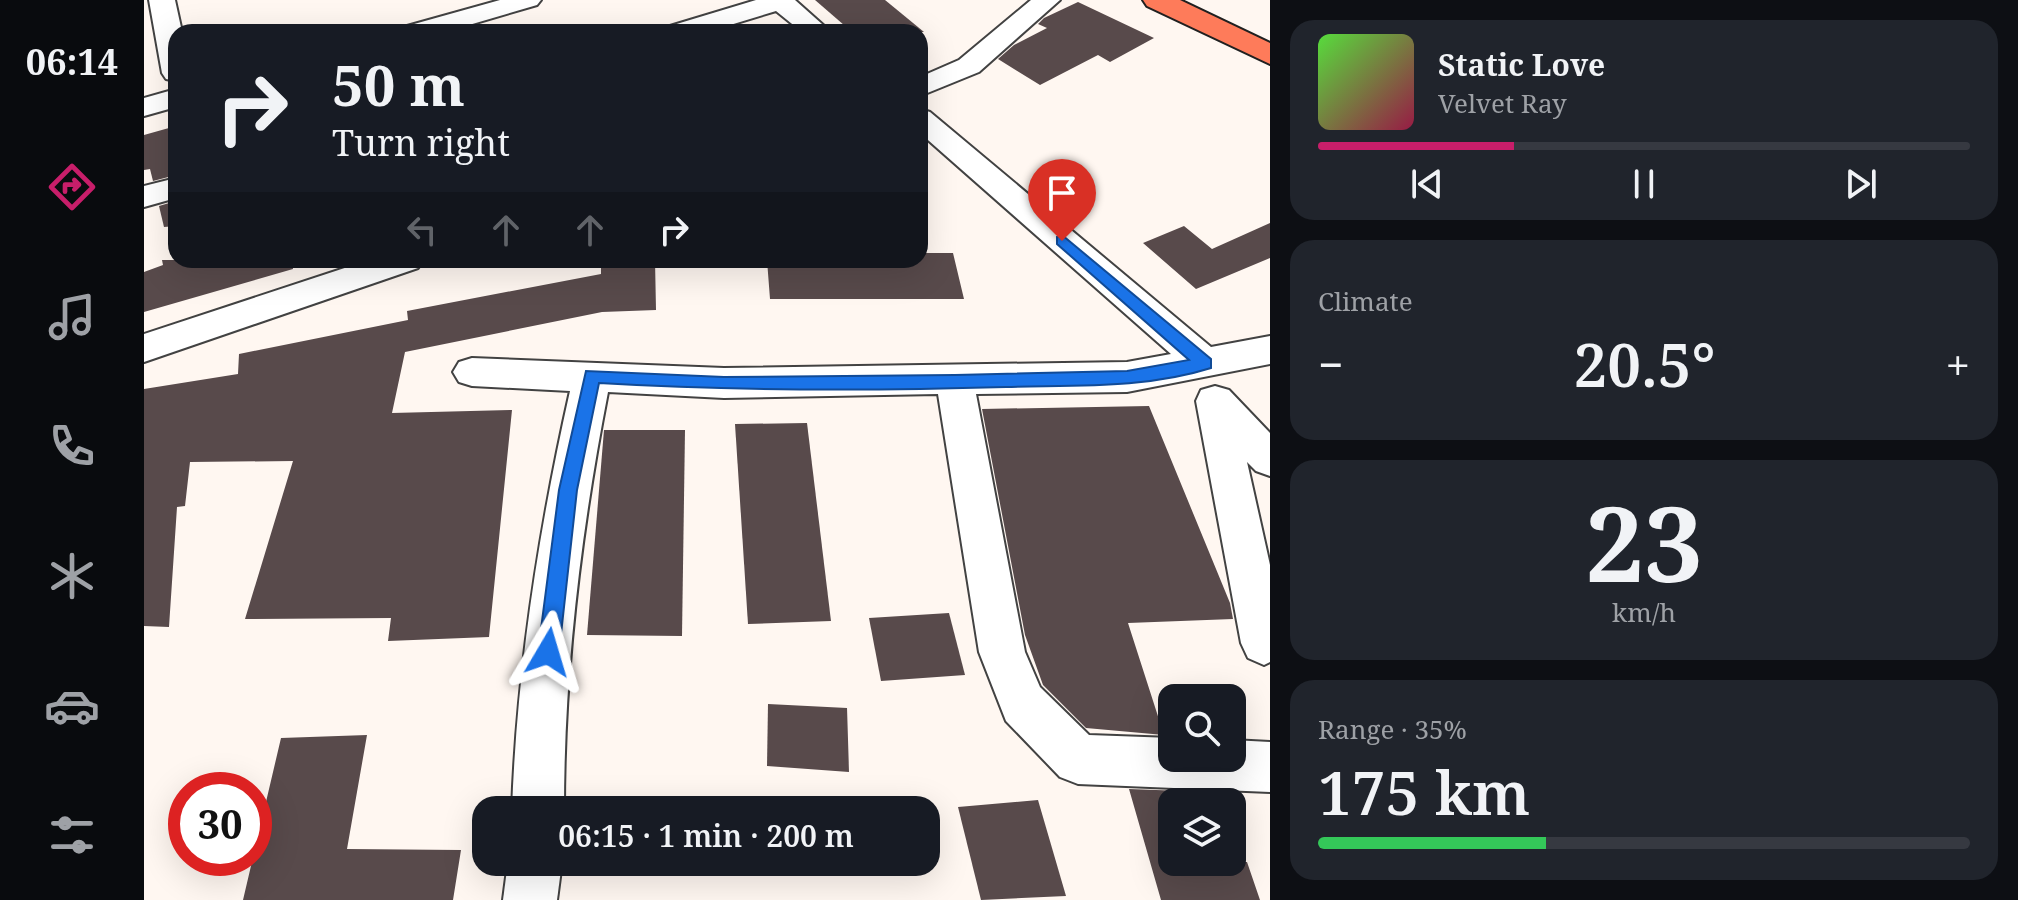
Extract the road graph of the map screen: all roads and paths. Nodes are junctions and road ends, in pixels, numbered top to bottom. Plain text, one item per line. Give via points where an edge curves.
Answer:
1 (162, 0) edge
2 (528, 0) edge
3 (780, 0) edge
4 (1047, 0) edge
5 (1180, 2) edge
6 (444, 24) edge
7 (704, 24) edge
8 (808, 24) edge
9 (168, 31) edge
10 (1270, 34) edge
11 (1270, 55) edge
12 (928, 84) edge
13 (168, 100) edge
14 (144, 107) edge
15 (928, 125) edge
16 (168, 190) edge
17 (144, 197) edge
18 (371, 268) edge
19 (144, 348) edge
20 (1270, 350) edge
21 (472, 372) dead end
22 (592, 376) junction
23 (1201, 378) junction
24 (955, 382) junction
25 (1270, 459) edge
26 (1264, 643) dead end
27 (1270, 767) edge
28 (538, 796) edge
29 (533, 876) edge
30 (530, 900) edge

1 - 9 street
2 - 6 street
3 - 7 street
3 - 8 street
4 - 12 street via 969,66
5 - 10 highway
5 - 11 highway
13 - 14 street
15 - 23 street
16 - 17 street
18 - 19 street
20 - 23 street
21 - 22 street
22 - 24 street via 724,383
22 - 28 street via 559,557 538,743
23 - 24 street
23 - 25 street
23 - 26 street
24 - 27 street via 1002,652 1023,704 1078,759
29 - 30 street

